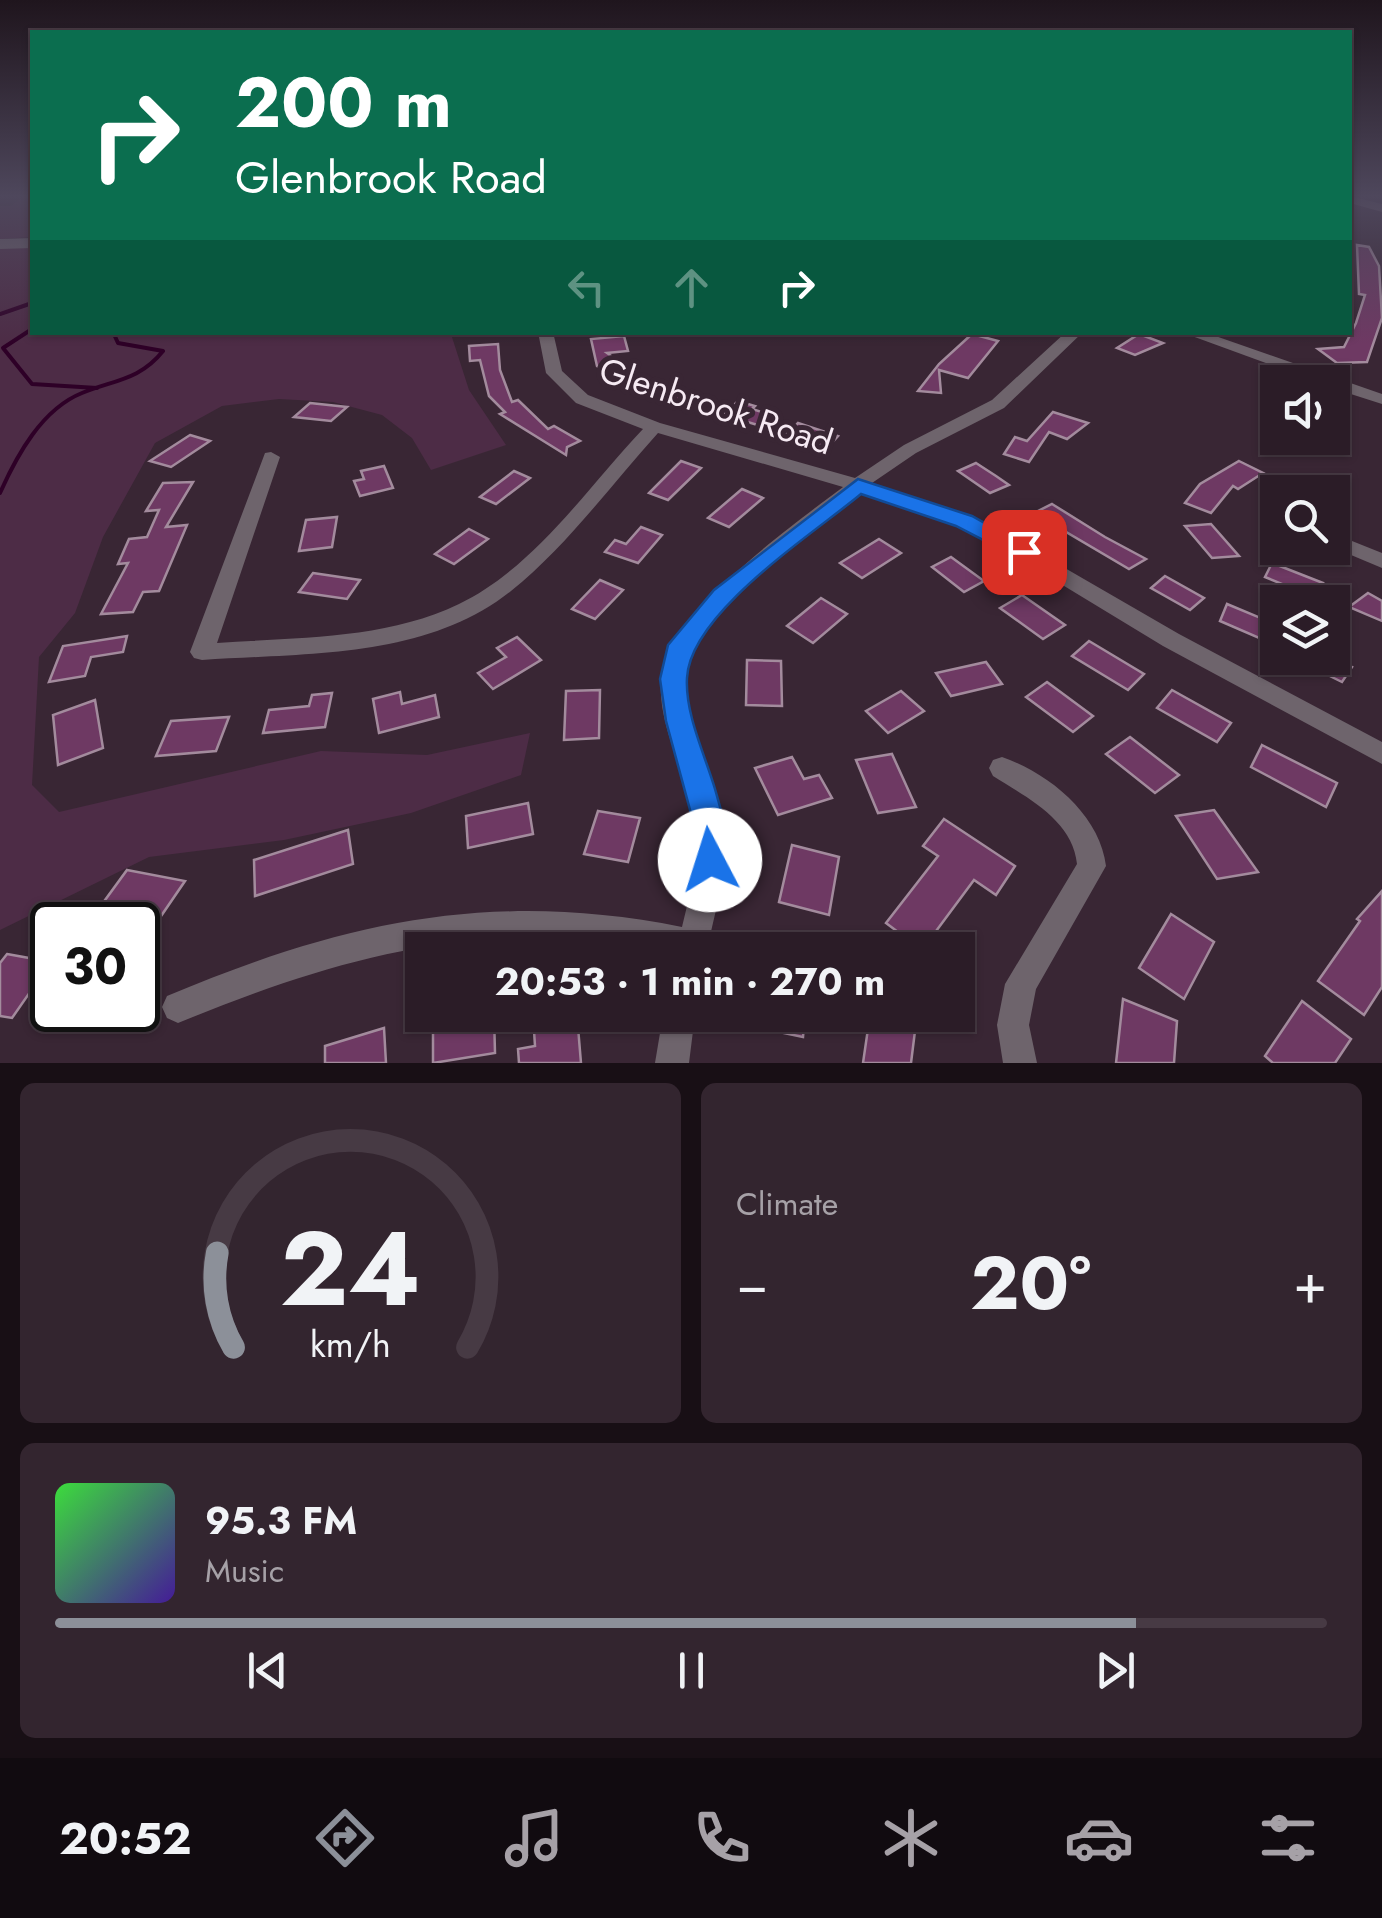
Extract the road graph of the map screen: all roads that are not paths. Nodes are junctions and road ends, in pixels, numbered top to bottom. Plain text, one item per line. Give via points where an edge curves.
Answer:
1 (545, 335) edge
2 (1072, 335) edge
3 (1197, 335) edge
4 (1283, 365) edge
5 (1350, 388) edge
6 (1382, 399) edge
7 (654, 427) junction
8 (271, 457) dead end
9 (858, 486) junction
10 (1350, 547) edge
11 (1382, 561) edge
12 (1382, 754) edge
13 (1002, 768) dead end
14 (418, 932) edge
15 (625, 932) edge
16 (696, 932) edge
17 (405, 935) edge
18 (178, 1007) dead end
19 (677, 1032) edge
20 (672, 1063) edge
21 (1020, 1063) edge

1 - 7 street, Glenbrook Road via 550,364 568,390
2 - 9 street via 998,404 908,450
3 - 4 street
5 - 6 street
7 - 8 street via 524,568 469,608 381,635 202,652
7 - 9 street, Glenbrook Road
9 - 12 street, Glenbrook Road via 987,531
9 - 16 street via 722,596 677,656 674,697 712,840
10 - 11 street
13 - 21 street via 1077,825 1092,854 1092,866 1021,984 1013,1025
14 - 15 street via 524,920
17 - 18 street via 245,976
19 - 20 street

